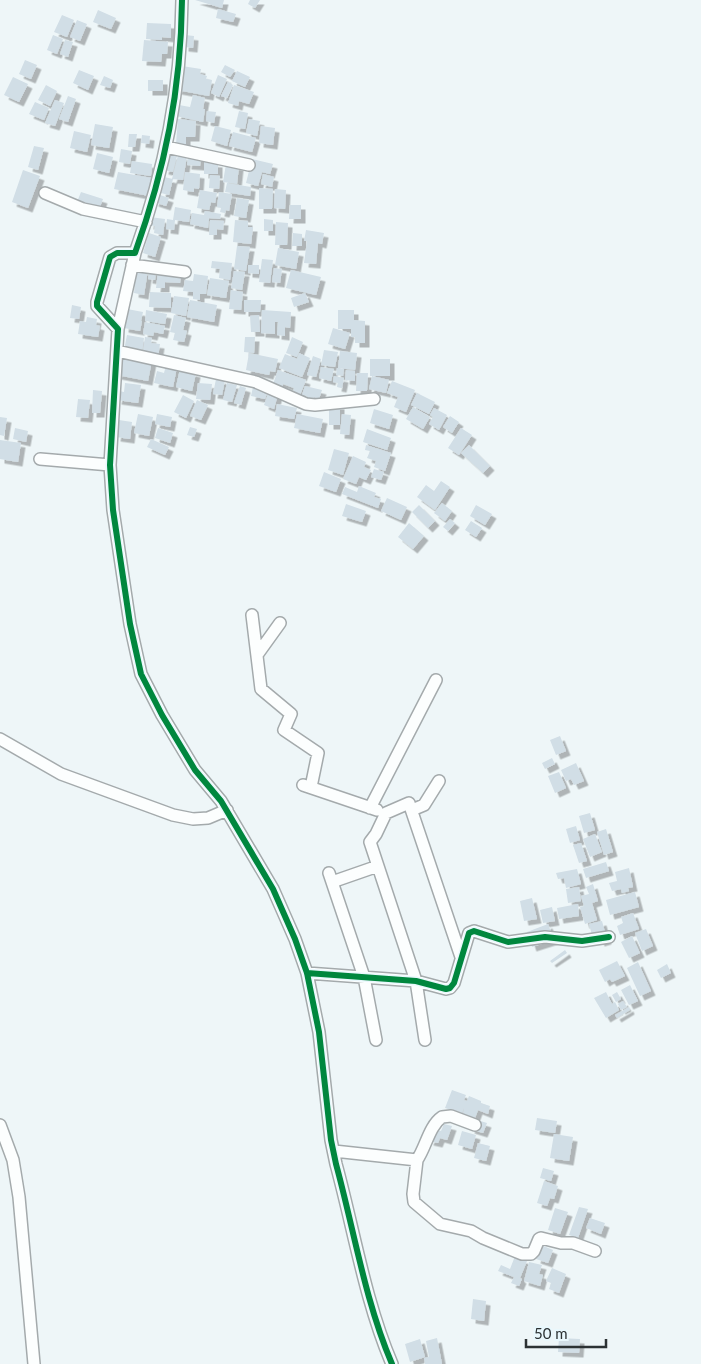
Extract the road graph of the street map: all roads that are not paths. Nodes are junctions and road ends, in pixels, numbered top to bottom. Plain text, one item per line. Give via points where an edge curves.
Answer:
1 (182, 0) edge
2 (166, 147) junction
3 (248, 165) dead end
4 (45, 193) dead end
5 (146, 222) junction
6 (135, 253) junction
7 (132, 265) junction
8 (185, 272) dead end
9 (118, 329) junction
10 (117, 351) junction
11 (374, 399) dead end
12 (40, 459) dead end
13 (110, 465) junction
14 (252, 615) dead end
15 (280, 623) dead end
16 (257, 655) junction
17 (436, 680) dead end
18 (0, 739) edge
19 (439, 781) dead end
20 (370, 808) junction
21 (226, 810) junction
22 (412, 810) junction
23 (386, 813) junction
24 (378, 866) junction
25 (608, 937) dead end
26 (461, 956) junction
27 (307, 974) junction
28 (364, 978) junction
29 (416, 981) junction
30 (376, 1040) dead end
31 (425, 1040) dead end
32 (0, 1125) edge
33 (475, 1125) dead end
34 (334, 1152) junction
35 (417, 1160) junction
36 (595, 1251) dead end
37 (34, 1364) edge
38 (392, 1364) edge

1 - 2 street via 176,90
2 - 3 street
2 - 5 street
4 - 5 street via 83,209
5 - 6 street
6 - 7 street
6 - 9 street via 117,253 110,257 97,302 99,310
7 - 8 street
7 - 9 street
9 - 10 street
10 - 11 street via 267,385 306,404
10 - 13 street
12 - 13 street
13 - 21 street via 113,510 141,674 196,770
14 - 16 street
15 - 16 street
16 - 20 street via 261,689 291,714 284,730 318,753 307,786
17 - 20 street
18 - 21 street via 61,774 173,815 208,818
19 - 22 street via 424,805
20 - 23 street
21 - 27 street via 273,889
22 - 23 street via 410,803
22 - 26 street
23 - 24 street via 370,842
24 - 28 street via 330,878
24 - 29 street
25 - 26 street via 582,941 545,937 508,942 474,932 469,933
26 - 29 street via 450,988
27 - 28 street
27 - 34 street via 319,1032
28 - 29 street
28 - 30 street
29 - 31 street
32 - 37 street via 13,1160 19,1197
33 - 35 street via 442,1116 432,1128
34 - 35 street
34 - 38 street via 372,1306
35 - 36 street via 414,1202 440,1224 471,1231 522,1254 534,1251 541,1238

